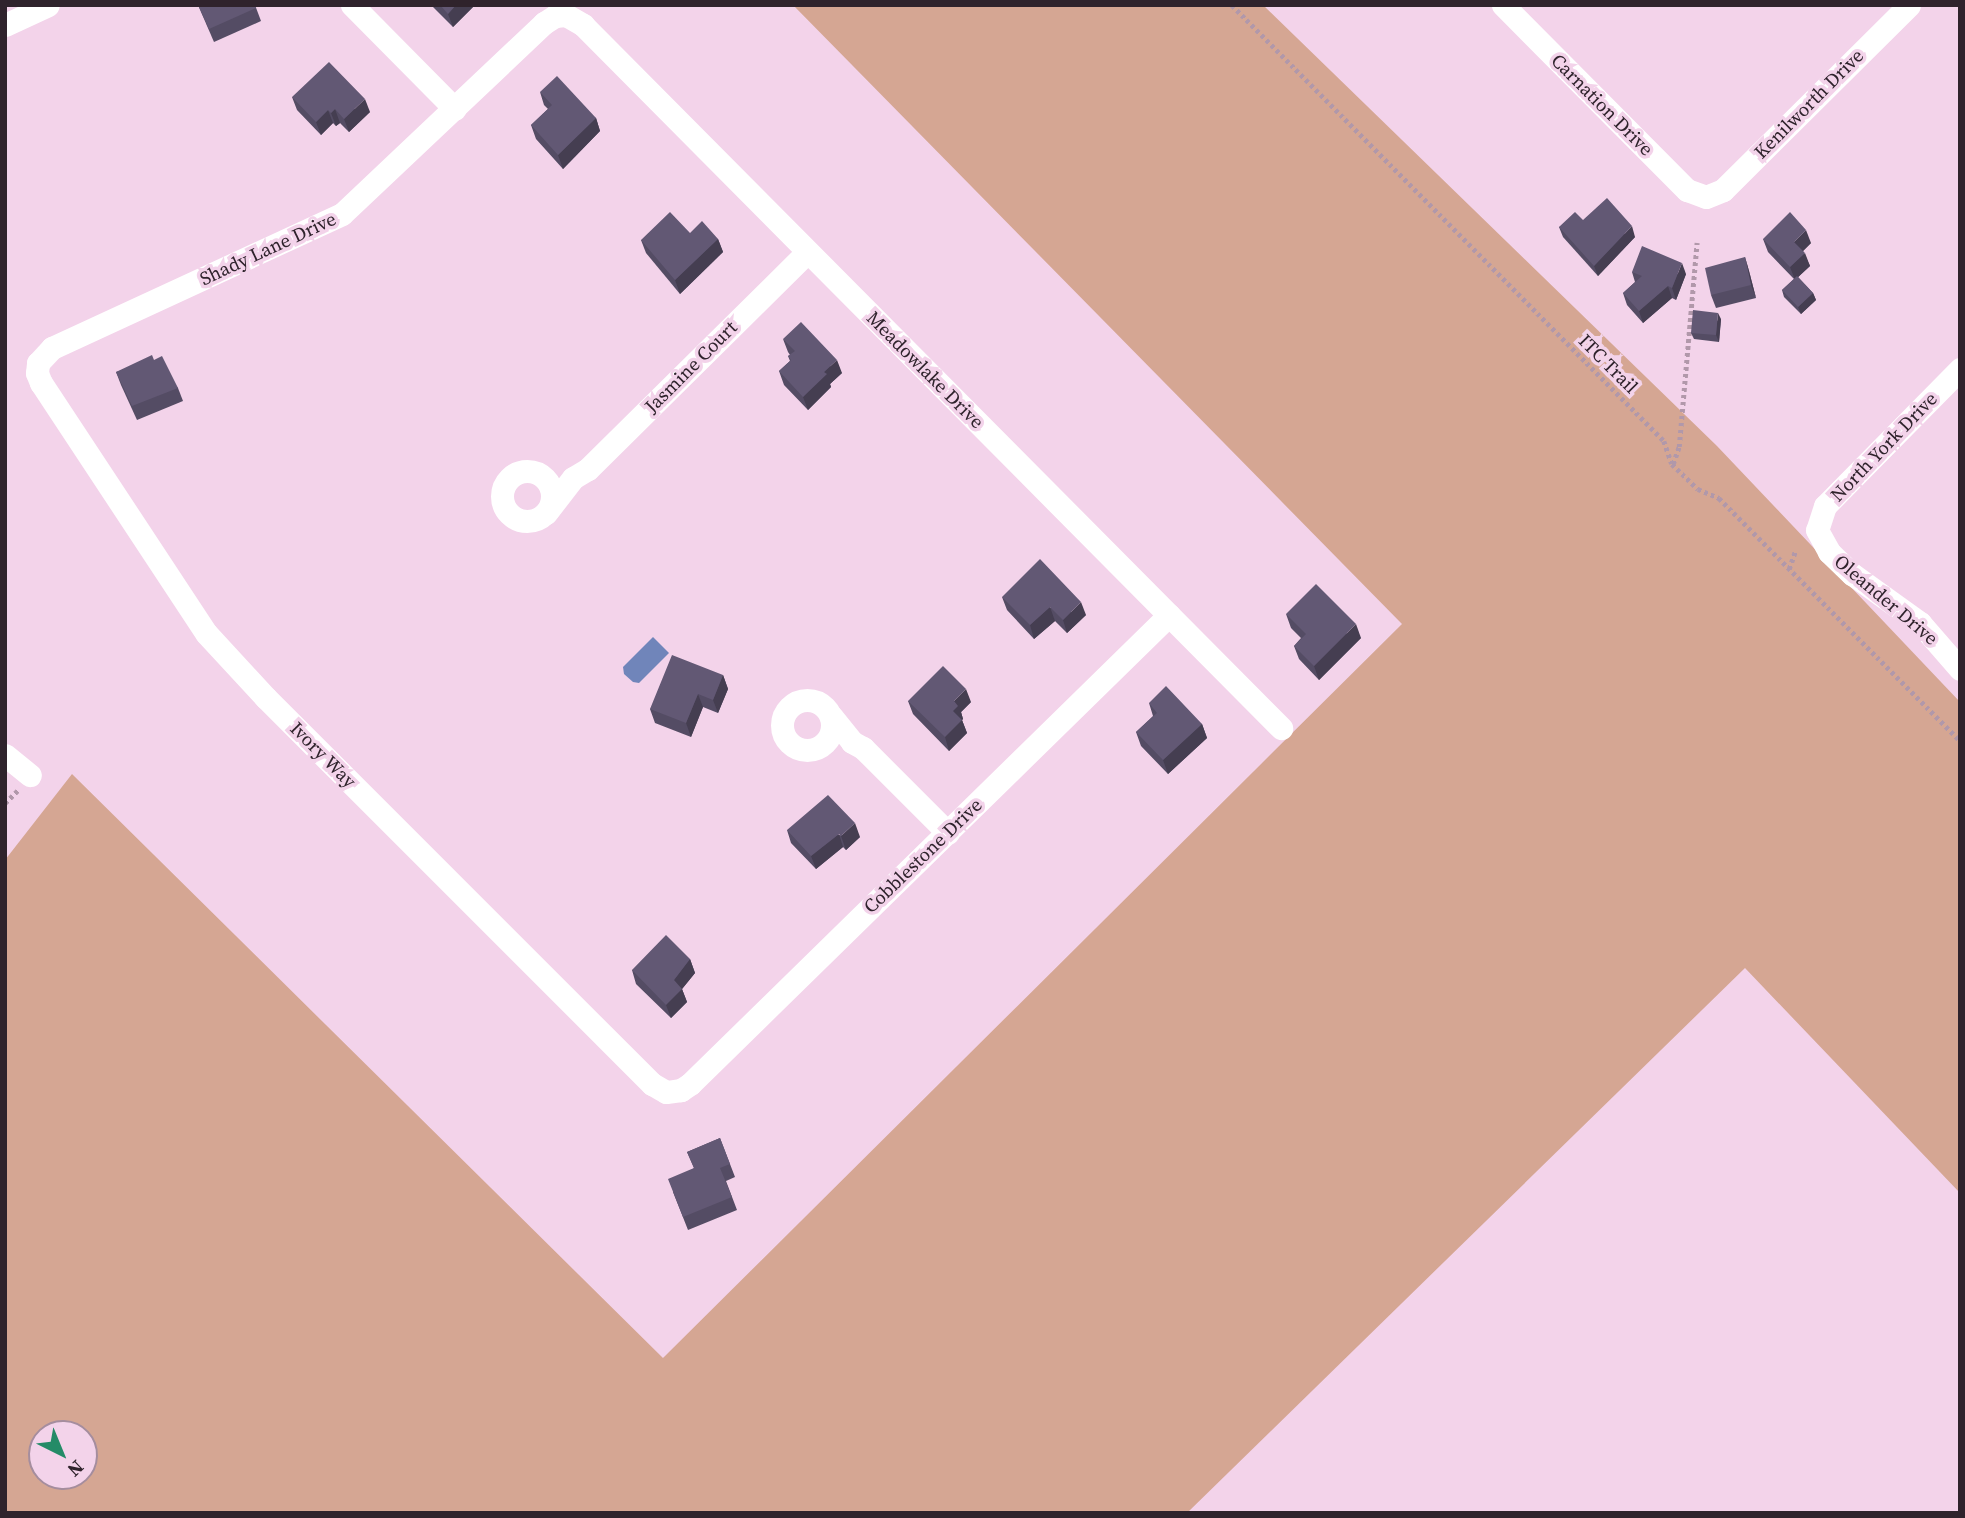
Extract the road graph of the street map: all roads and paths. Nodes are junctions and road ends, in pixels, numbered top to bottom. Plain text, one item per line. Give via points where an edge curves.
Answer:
1 (48, 5) edge
2 (352, 5) edge
3 (1232, 5) edge
4 (1503, 5) edge
5 (1909, 5) edge
6 (566, 15) joint
7 (5, 25) edge
8 (454, 109) junction
9 (1706, 197) joint
10 (1697, 243) dead end
11 (807, 252) junction
12 (38, 363) joint
13 (1960, 369) edge
14 (1672, 464) junction
15 (541, 475) junction
16 (573, 478) junction
17 (546, 513) junction
18 (1817, 530) joint
19 (1796, 551) dead end
20 (1789, 569) junction
21 (1169, 615) junction
22 (1960, 669) edge
23 (832, 717) junction
24 (1282, 728) dead end
25 (1960, 741) edge
26 (852, 742) junction
27 (821, 747) junction
28 (5, 755) edge
29 (26, 780) joint
30 (5, 803) edge
31 (948, 833) junction
32 (674, 1092) joint

1 - 7 street
2 - 8 street
3 - 14 path, ITC Trail via 1664,441
4 - 9 street, Carnation Drive via 1687,190
5 - 9 street, Kenilworth Drive via 1723,190
6 - 8 street, Shady Lane Drive via 544,23
6 - 11 street, Meadowlake Drive via 583,25
8 - 12 street, Shady Lane Drive via 342,214 52,348
10 - 14 path via 1679,447
11 - 16 street, Jasmine Court via 588,469
11 - 21 street, Meadowlake Drive
12 - 32 street, Ivory Way via 41,383 206,633 652,1084
13 - 18 street, North York Drive via 1825,506
14 - 20 path, ITC Trail via 1698,489 1718,498
15 - 16 street
15 - 17 street via 551,488
15 - 17 street via 526,471 511,477 502,499 508,513 523,521
16 - 17 street, Jasmine Court
18 - 22 street, Oleander Drive via 1829,552 1920,623
19 - 20 path
20 - 25 path, ITC Trail
21 - 24 street, Meadowlake Drive
21 - 31 street, Cobblestone Drive
23 - 26 street
23 - 27 street via 831,734
23 - 27 street via 821,704 805,701 791,707 783,721 785,736 796,748
26 - 27 street
26 - 31 street
28 - 29 street
29 - 30 path
31 - 32 street, Cobblestone Drive via 690,1084

